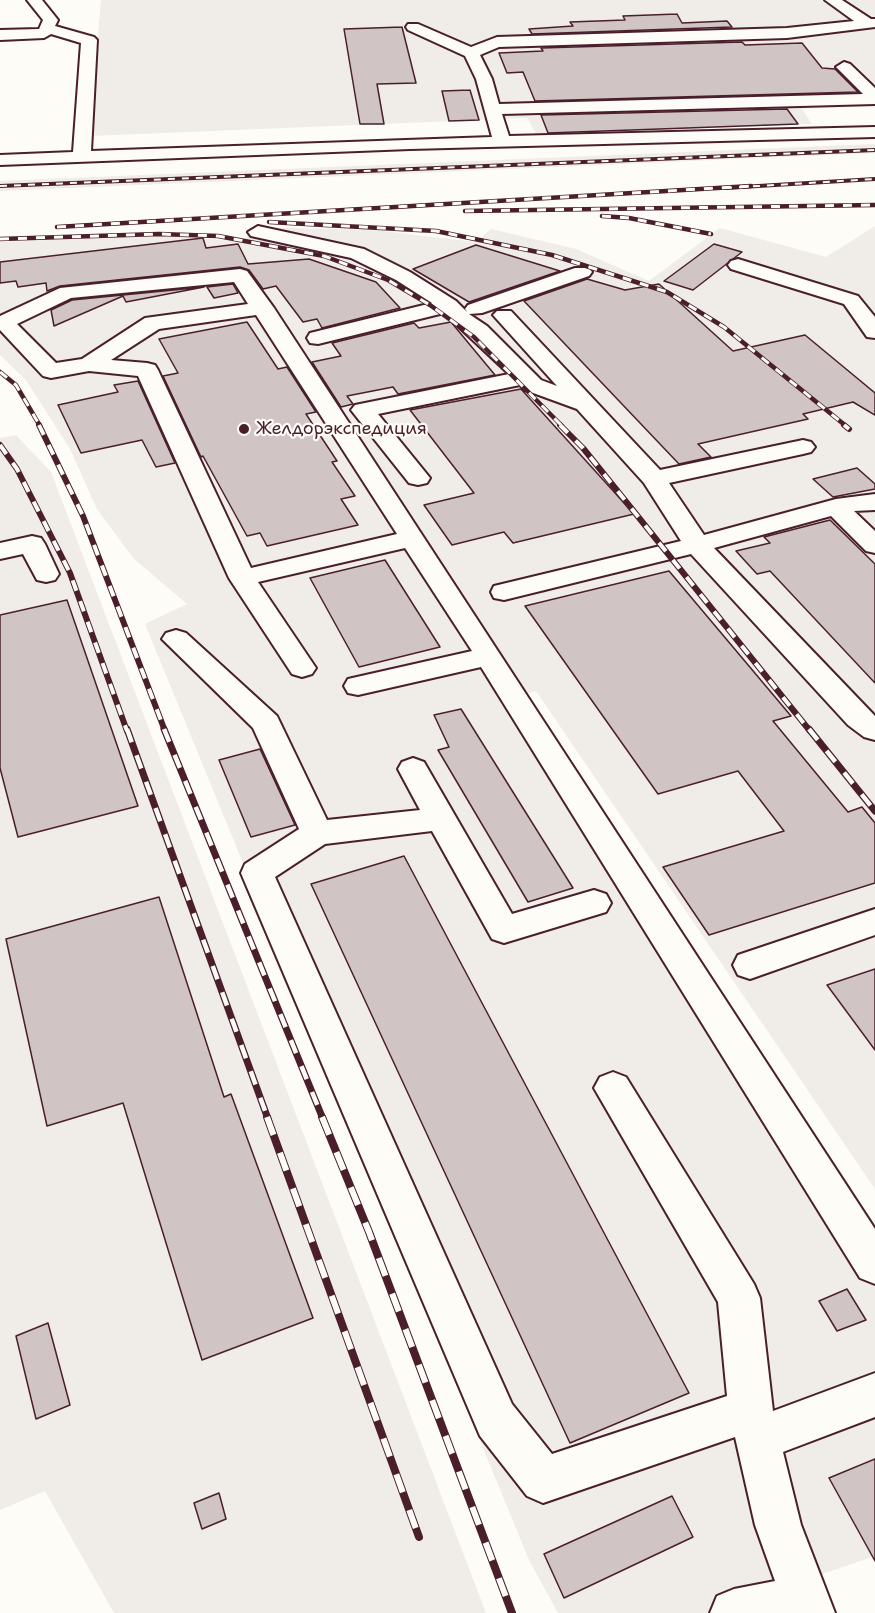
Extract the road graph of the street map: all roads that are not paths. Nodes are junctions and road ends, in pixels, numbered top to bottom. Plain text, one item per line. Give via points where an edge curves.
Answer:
1 (34, 0) edge
2 (832, 0) edge
3 (871, 23) edge
4 (413, 27) dead end
5 (47, 28) junction
6 (0, 35) edge
7 (471, 53) junction
8 (844, 67) dead end
9 (875, 98) edge
10 (493, 109) junction
11 (472, 128) dead end
12 (875, 132) edge
13 (315, 135) dead end
14 (408, 137) junction
15 (502, 143) junction
16 (82, 156) junction
17 (0, 160) edge
18 (258, 232) dead end
19 (738, 265) dead end
20 (582, 272) dead end
21 (142, 302) dead end
22 (264, 308) junction
23 (453, 310) junction
24 (504, 315) dead end
25 (153, 323) junction
26 (875, 332) edge
27 (318, 339) dead end
28 (89, 364) junction
29 (525, 377) junction
30 (587, 405) junction
31 (802, 447) dead end
32 (418, 478) dead end
33 (654, 479) junction
34 (875, 502) edge
35 (836, 507) junction
36 (410, 539) junction
37 (875, 545) edge
38 (697, 546) junction
39 (0, 551) edge
40 (46, 574) dead end
41 (242, 579) junction
42 (504, 591) dead end
43 (176, 639) dead end
44 (489, 656) junction
45 (302, 668) dead end
46 (358, 686) dead end
47 (875, 730) edge
48 (412, 769) dead end
49 (441, 819) junction
50 (317, 834) junction
51 (594, 903) dead end
52 (875, 922) edge
53 (750, 965) dead end
54 (613, 1088) dead end
55 (875, 1265) edge
56 (875, 1395) edge
57 (754, 1424) junction
58 (808, 1606) edge
59 (734, 1613) edge

1 - 5 street via 51,20
2 - 3 street
3 - 7 street via 787,33 497,42
4 - 7 street
5 - 6 street via 44,33
5 - 16 street via 89,40
7 - 10 street
8 - 9 street
9 - 10 street
10 - 15 street
11 - 14 street
12 - 15 street
13 - 14 street
14 - 15 street
14 - 16 street
16 - 17 street
18 - 23 street via 357,253 403,276
19 - 26 street via 850,300
20 - 23 street
21 - 25 street
22 - 25 street
22 - 28 street via 240,275 67,292 4,322 51,371
22 - 36 street
23 - 27 street
23 - 29 street
24 - 30 street
25 - 28 street
28 - 41 street via 147,370
29 - 30 street via 533,385
29 - 32 street via 363,410
30 - 33 street
31 - 33 street
33 - 38 street
34 - 35 street
35 - 37 street
35 - 38 street
36 - 41 street
36 - 44 street
38 - 42 street
38 - 47 street via 858,718
39 - 40 street via 32,544
41 - 45 street
43 - 50 street via 266,723
44 - 46 street
44 - 55 street
48 - 49 street
49 - 50 street
49 - 51 street via 504,930
50 - 57 street via 257,873 496,1420 543,1480
52 - 53 street
54 - 57 street via 739,1298
56 - 57 street
57 - 58 street via 778,1525
58 - 59 street

